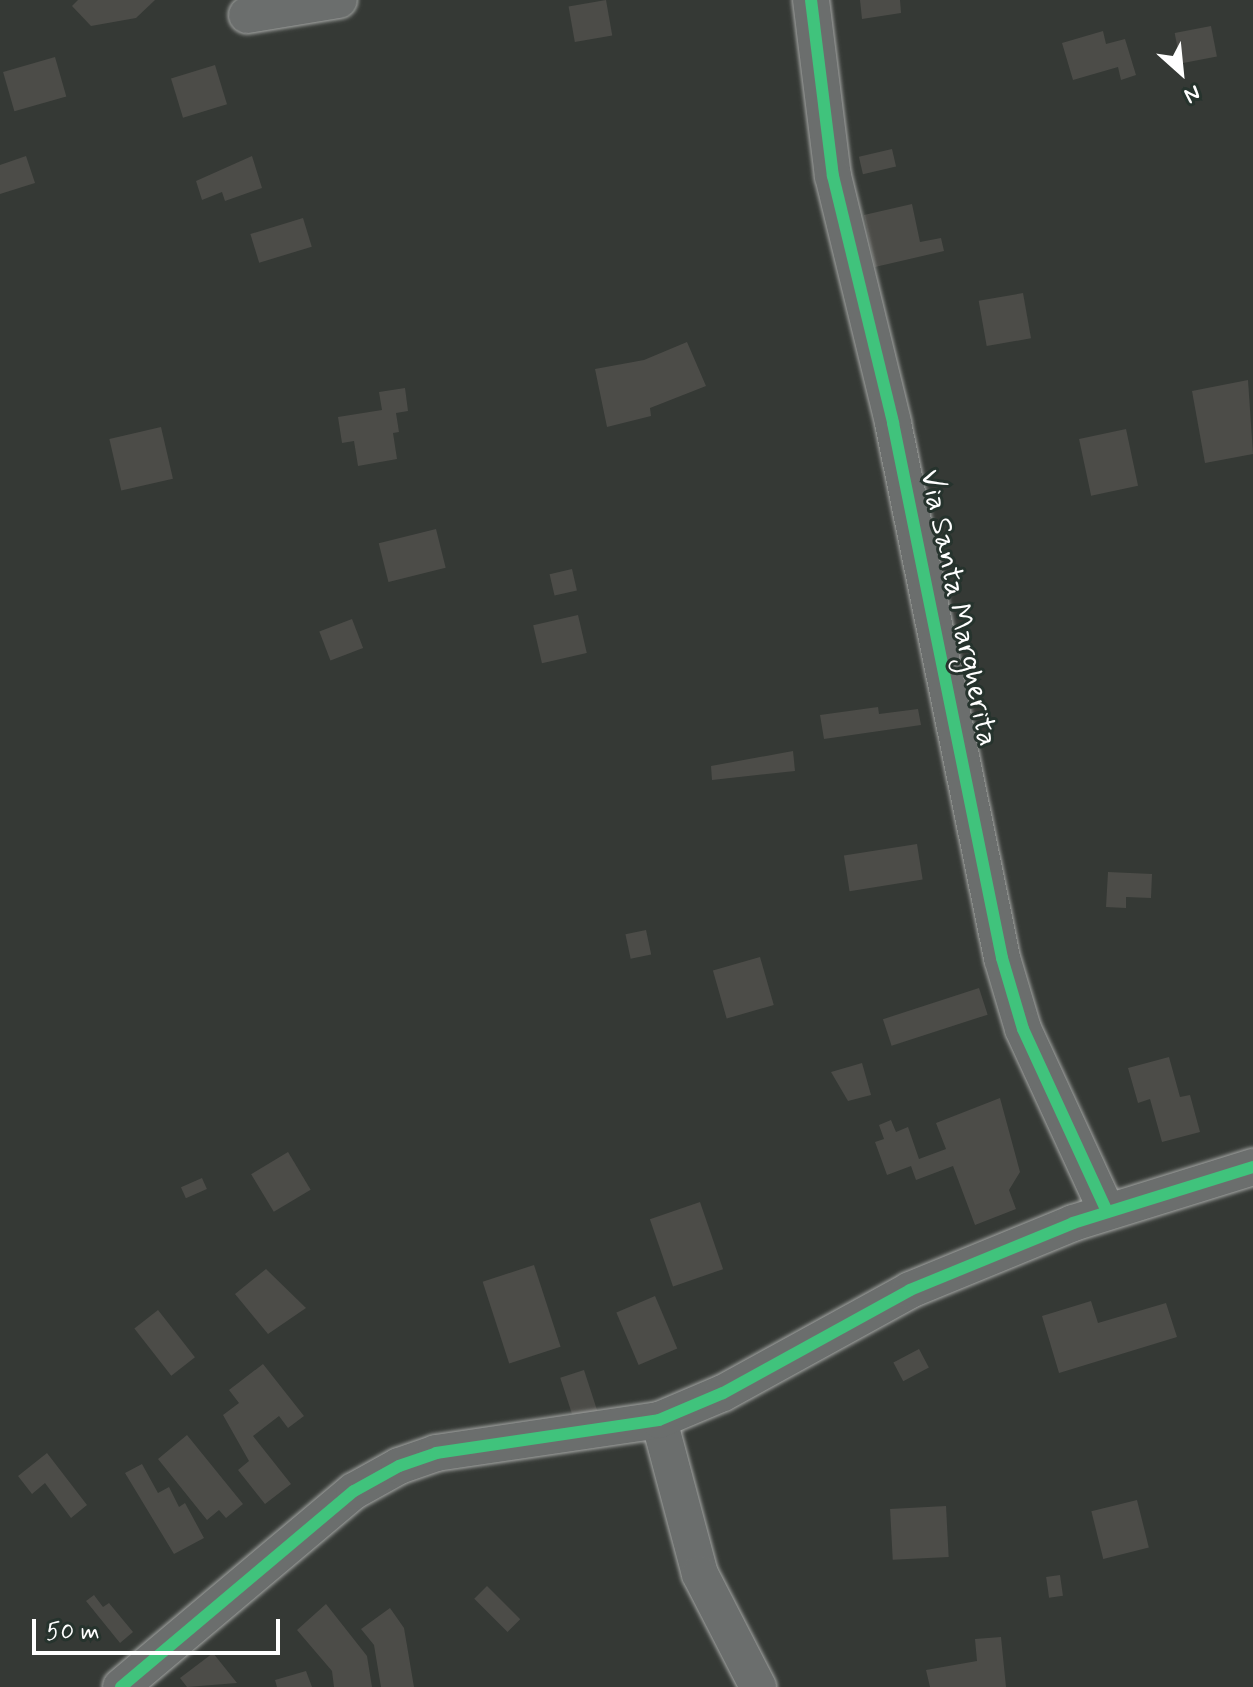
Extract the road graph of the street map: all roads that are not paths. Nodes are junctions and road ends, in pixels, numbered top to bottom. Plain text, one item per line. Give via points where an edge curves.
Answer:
1 (339, 0) edge
2 (811, 0) edge
3 (247, 15) dead end
4 (1253, 1167) edge
5 (1107, 1212) junction
6 (659, 1420) junction
7 (121, 1687) edge
8 (758, 1687) edge

1 - 3 street
2 - 5 street, Via Santa Margherita via 833,176 893,423 1002,958 1023,1029
4 - 5 street
5 - 6 street via 910,1290 723,1393
6 - 7 street via 436,1453 399,1466 354,1491
6 - 8 street via 700,1574

